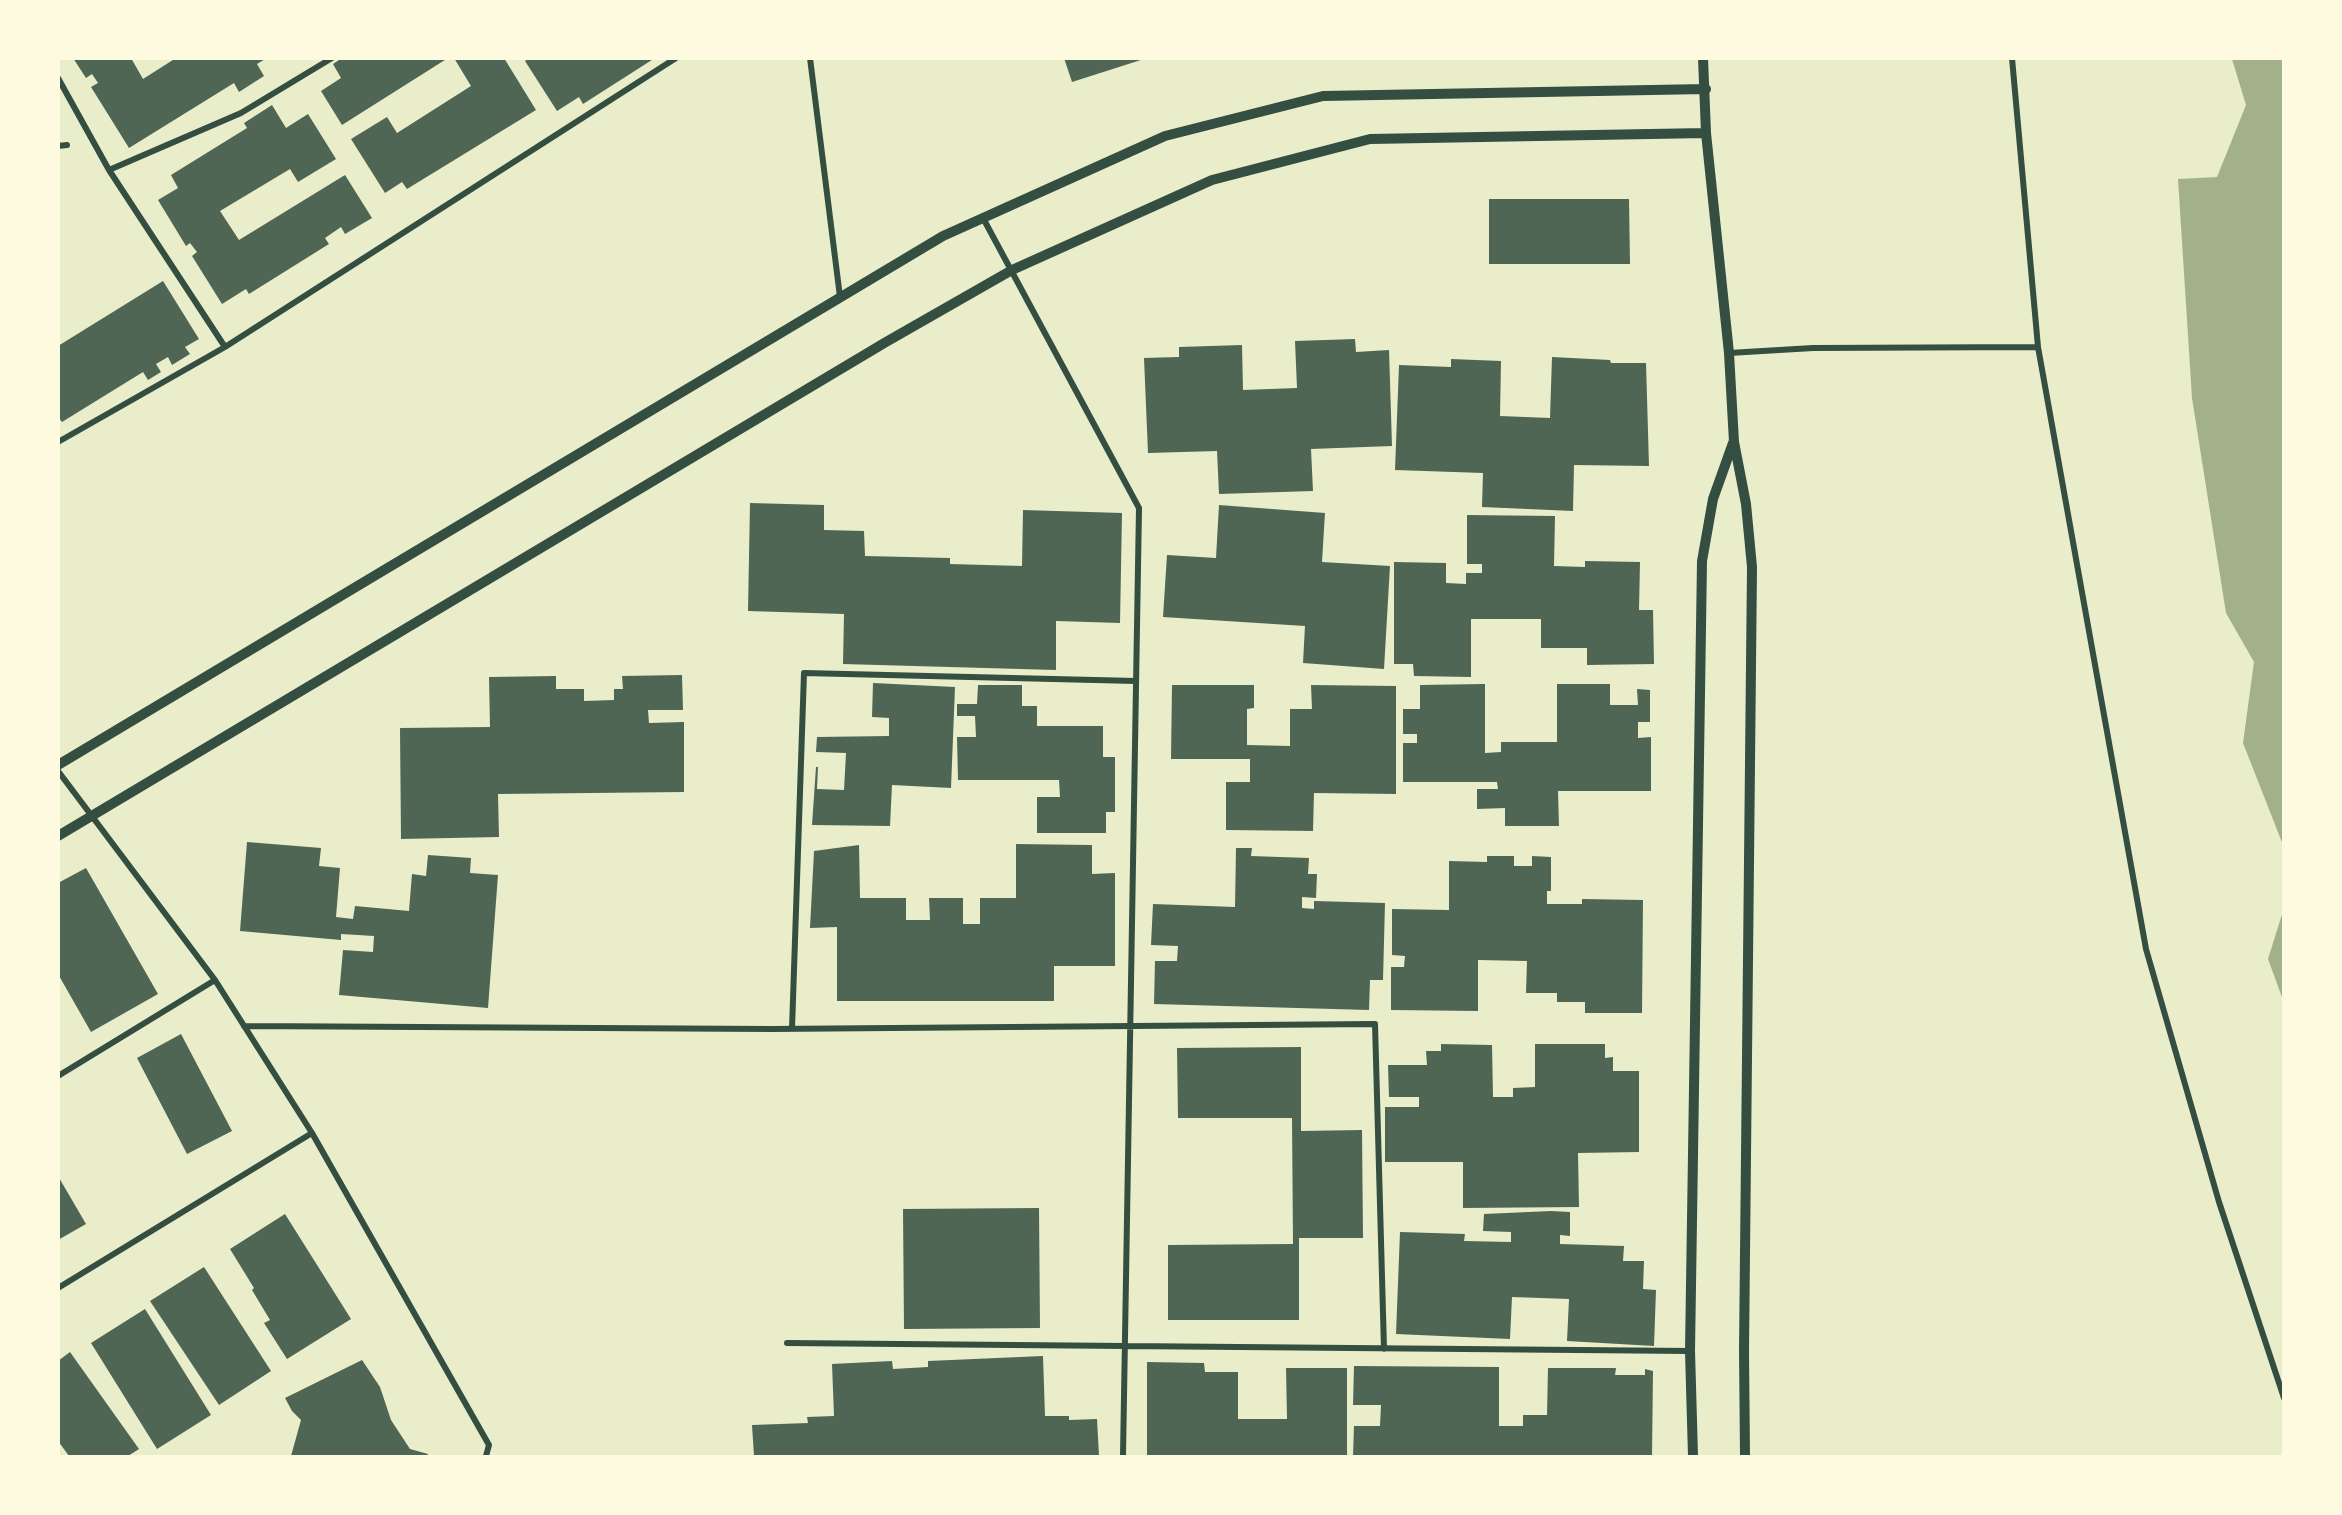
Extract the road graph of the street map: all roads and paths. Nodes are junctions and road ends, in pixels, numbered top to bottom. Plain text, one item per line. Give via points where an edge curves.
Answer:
1 (332, 58) edge
2 (676, 58) edge
3 (810, 58) edge
4 (1703, 58) edge
5 (2012, 58) edge
6 (58, 78) edge
7 (1706, 89) junction
8 (1706, 133) junction
9 (67, 145) dead end
10 (58, 146) edge
11 (109, 170) junction
12 (983, 218) junction
13 (1012, 270) junction
14 (840, 298) junction
15 (225, 347) junction
16 (2038, 347) junction
17 (1728, 353) junction
18 (58, 442) edge
19 (1734, 442) junction
20 (1136, 681) junction
21 (58, 765) edge
22 (58, 771) edge
23 (93, 816) junction
24 (58, 836) edge
25 (215, 980) junction
26 (244, 1026) junction
27 (1130, 1026) junction
28 (792, 1029) junction
29 (58, 1076) edge
30 (312, 1133) junction
31 (58, 1288) edge
32 (787, 1343) dead end
33 (1125, 1348) junction
34 (1384, 1349) junction
35 (1690, 1351) junction
36 (2283, 1398) edge
37 (486, 1456) edge
38 (1123, 1456) edge
39 (1693, 1456) edge
40 (1745, 1456) edge

1 - 11 street via 241,113
2 - 15 street
3 - 14 street
4 - 7 street
5 - 16 street
6 - 11 street
7 - 8 street
7 - 12 street via 1323,96 1165,136
8 - 13 street via 1370,139 1212,180
8 - 17 street
9 - 10 street
11 - 15 street
12 - 13 street
12 - 14 street via 943,236
13 - 20 street via 1139,507
13 - 23 street
14 - 21 street
15 - 18 street
16 - 17 street via 1813,348
16 - 36 street via 2146,950 2218,1202
17 - 19 street
19 - 35 street via 1713,499 1702,561
19 - 40 street via 1746,504 1752,567
20 - 27 street
20 - 28 street via 804,673
22 - 23 street
23 - 24 street
23 - 25 street
25 - 26 street
25 - 29 street
26 - 28 street
26 - 30 street
27 - 28 street
27 - 33 street
27 - 34 street via 1375,1024
30 - 31 street
30 - 37 street via 489,1445
32 - 33 street
33 - 34 street
33 - 38 street
34 - 35 street
35 - 39 street

